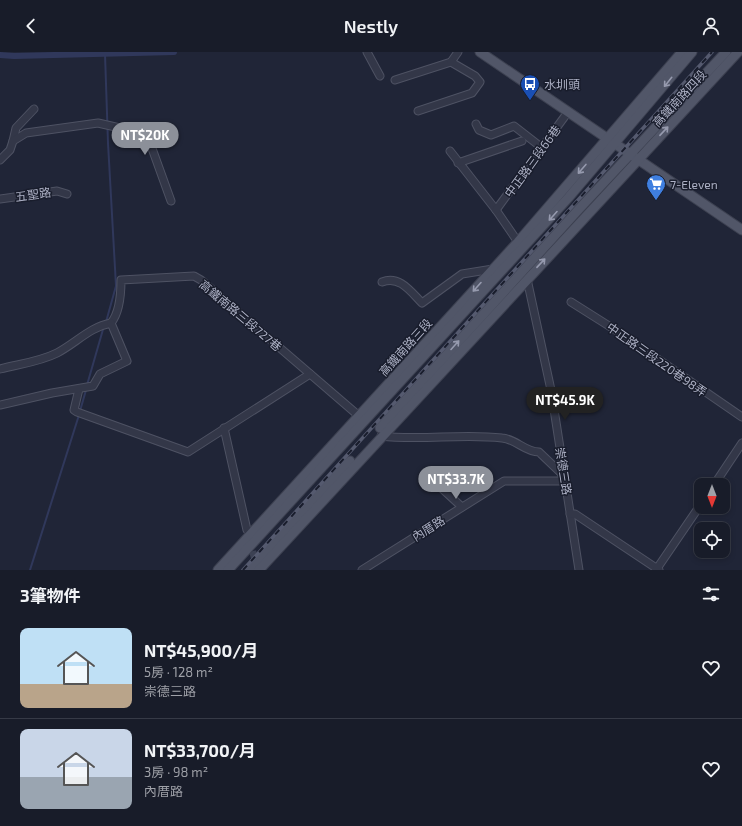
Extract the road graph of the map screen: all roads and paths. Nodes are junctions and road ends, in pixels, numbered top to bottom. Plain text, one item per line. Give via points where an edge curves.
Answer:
1 (458, 52) edge
2 (480, 52) edge
3 (682, 52) edge
4 (692, 52) edge
5 (726, 52) edge
6 (738, 52) edge
7 (368, 55) edge
8 (451, 62) junction
9 (380, 76) dead end
10 (395, 80) dead end
11 (34, 109) dead end
12 (418, 111) dead end
13 (568, 112) junction
14 (476, 124) dead end
15 (13, 141) junction
16 (522, 141) dead end
17 (611, 142) junction
18 (541, 147) junction
19 (450, 151) dead end
20 (633, 157) junction
21 (0, 160) edge
22 (458, 163) junction
23 (67, 194) dead end
24 (0, 199) edge
25 (171, 201) dead end
26 (496, 210) junction
27 (742, 230) edge
28 (518, 242) junction
29 (493, 269) junction
30 (527, 279) junction
31 (382, 282) dead end
32 (571, 302) dead end
33 (111, 323) junction
34 (0, 369) edge
35 (310, 374) junction
36 (429, 375) junction
37 (85, 388) junction
38 (418, 397) junction
39 (0, 405) edge
40 (358, 416) junction
41 (742, 417) edge
42 (224, 428) junction
43 (381, 436) junction
44 (742, 443) edge
45 (426, 474) dead end
46 (719, 478) edge
47 (565, 482) junction
48 (462, 507) junction
49 (570, 514) junction
50 (694, 514) edge
51 (247, 530) dead end
52 (218, 570) edge
53 (228, 570) edge
54 (250, 570) edge
55 (259, 570) edge
56 (362, 570) edge
57 (579, 570) edge
58 (657, 570) edge

1 - 8 street
2 - 13 main road
3 - 17 main road
4 -> 17 main road, 高鐵南路四段 via 645,110
5 - 20 main road, 高鐵南路四段
20 -> 6 main road, 高鐵南路四段
7 - 9 street
8 - 10 street
8 - 12 street via 475,76 480,82 476,88 472,93
11 - 15 street via 16,128
13 - 17 main road
13 - 18 street, 中正路三段66巷
14 - 18 street via 479,130 491,135 514,126
15 - 21 street via 10,150
15 - 25 street via 26,133 98,123 120,128 145,129
16 - 22 street
17 - 20 main road
17 -> 28 main road, 高鐵南路三段
17 -> 53 main road, 高鐵南路三段 via 569,197
18 - 26 street, 中正路三段66巷
19 - 22 street
20 - 27 main road
30 -> 20 main road
36 -> 20 main road
22 - 26 street
23 - 24 street, 五聖路 via 57,191
26 - 28 street
28 - 29 main road, 高鐵南路三段
29 - 31 street via 462,274 422,303 404,285 396,281
29 -> 40 main road, 高鐵南路三段
30 - 38 main road
30 - 47 street, 崇德三路 via 551,390
32 - 41 street, 中正路三段220巷98弄
33 - 34 street via 99,326 46,358
33 - 35 street, 高鐵南路三段727巷 via 120,298 121,280 194,276
33 - 37 street via 127,361 100,374 93,386
35 - 40 street, 高鐵南路三段727巷
35 - 42 street
36 - 38 main road
36 - 54 main road
37 - 39 street
37 - 42 street via 74,410 188,452
38 - 43 main road
40 - 52 main road, 高鐵南路三段
42 - 51 street
43 - 47 street via 504,438 530,452 539,452 561,473
43 - 55 main road
44 - 46 street
45 - 48 street
47 - 48 street, 內厝路 via 504,481
47 - 49 street, 崇德三路
48 - 56 street, 內厝路
49 - 57 street, 崇德三路
49 - 58 street via 575,514
50 - 58 street

